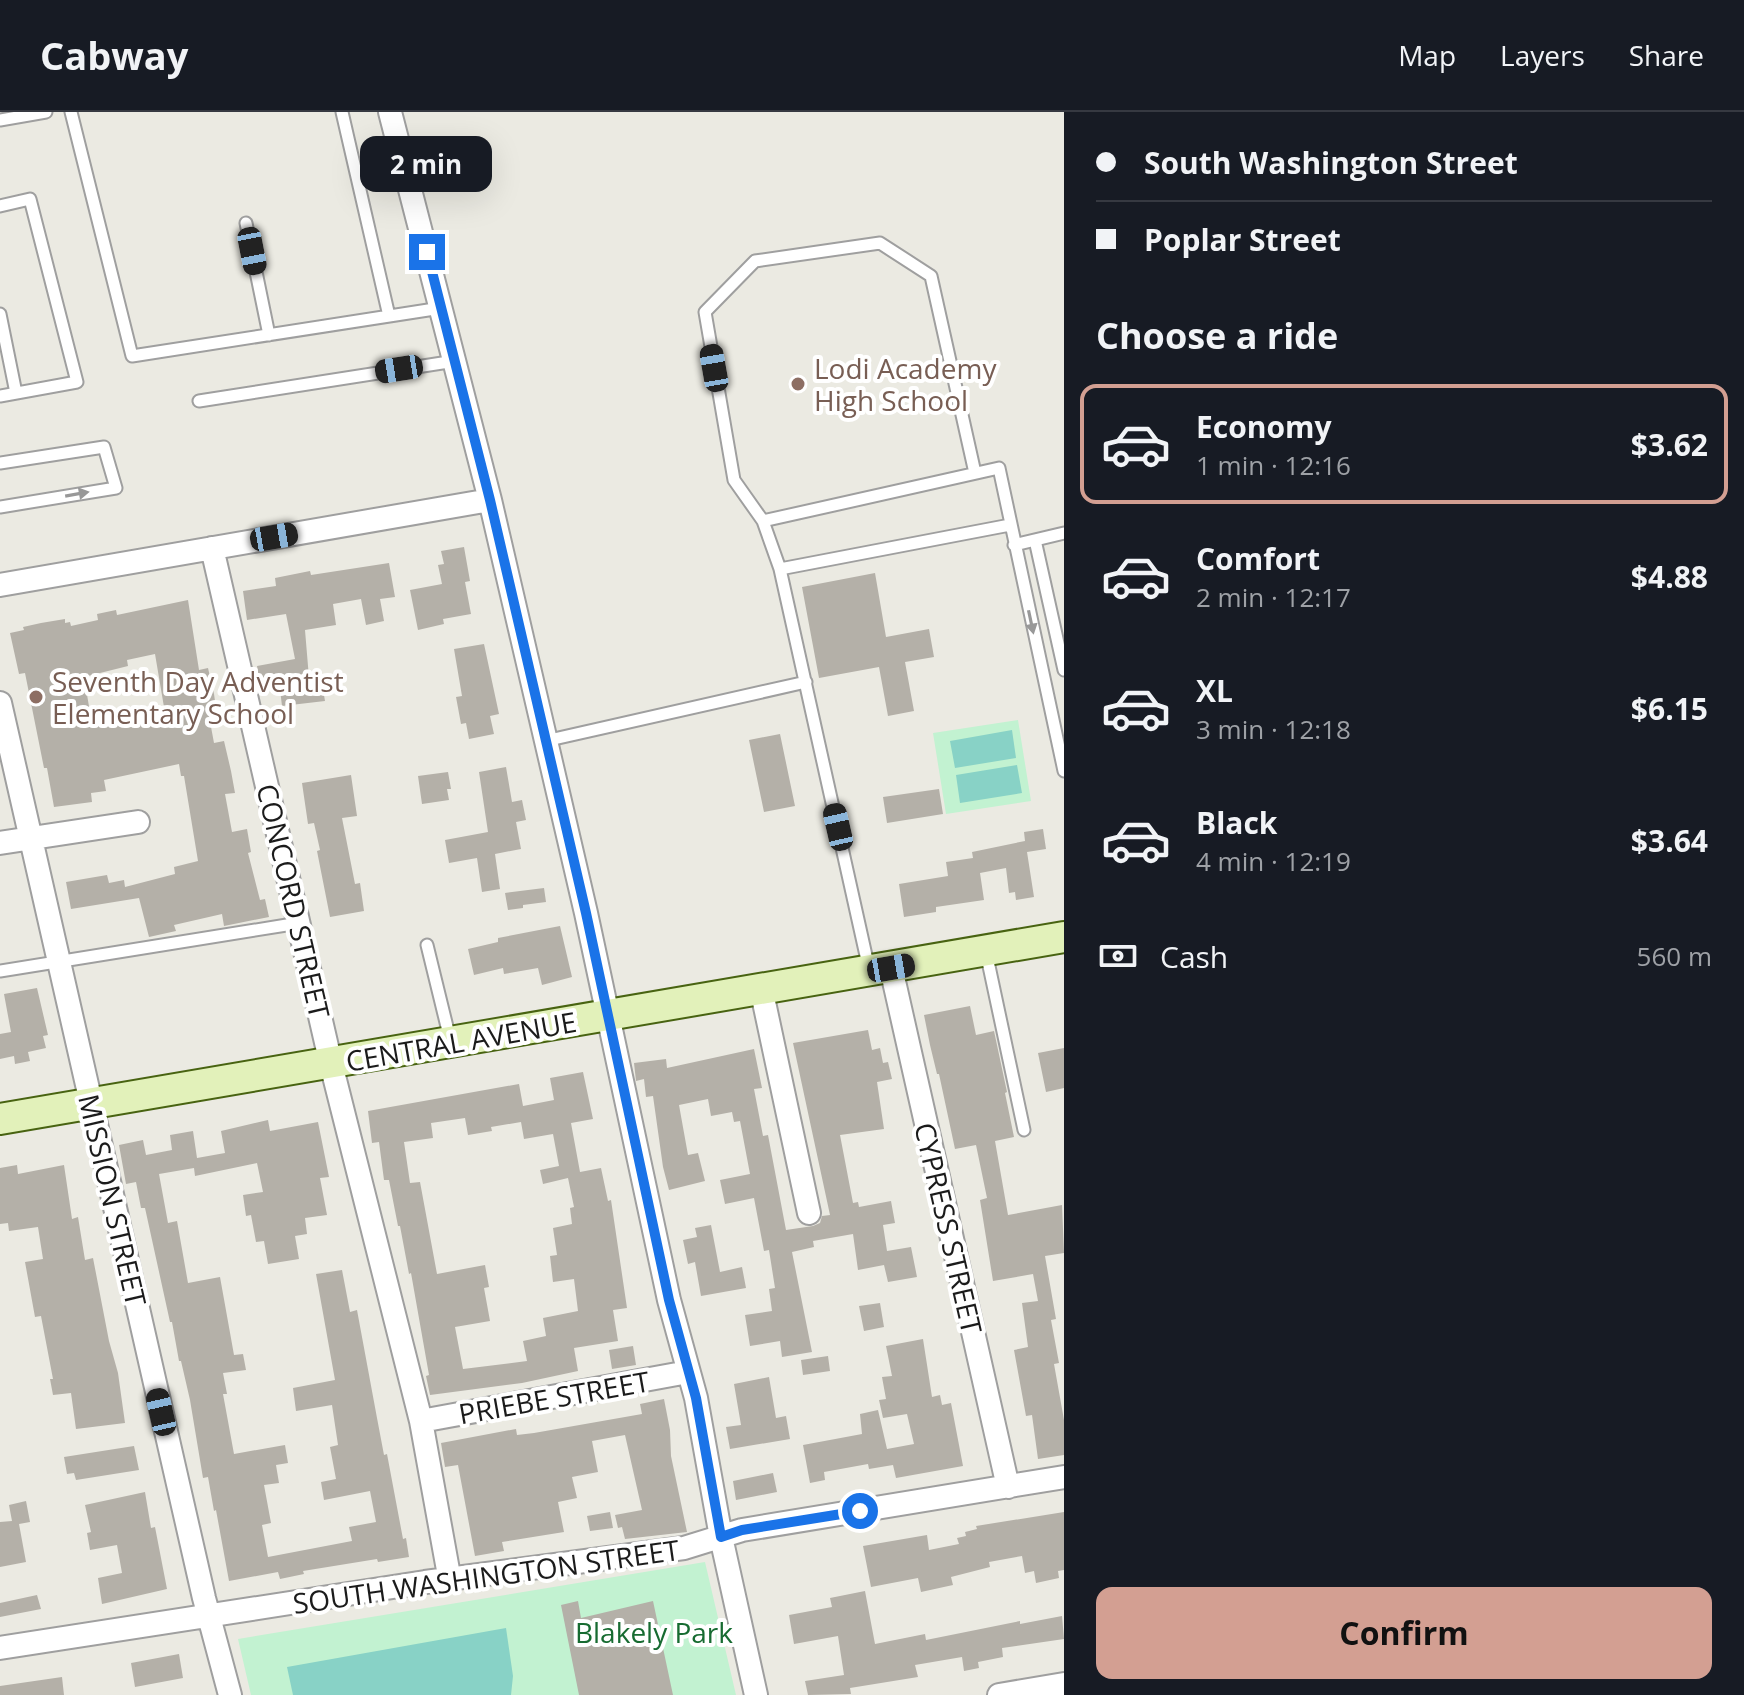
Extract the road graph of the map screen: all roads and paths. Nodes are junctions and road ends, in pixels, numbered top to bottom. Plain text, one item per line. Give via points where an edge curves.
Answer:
1 (46, 112) edge
2 (71, 112) edge
3 (342, 112) edge
4 (390, 112) edge
5 (0, 120) edge
6 (0, 206) edge
7 (246, 223) dead end
8 (442, 308) junction
9 (0, 314) edge
10 (389, 316) junction
11 (269, 335) junction
12 (455, 361) junction
13 (16, 393) junction
14 (0, 396) edge
15 (199, 401) dead end
16 (0, 463) edge
17 (975, 473) junction
18 (490, 500) junction
19 (0, 507) edge
20 (763, 521) junction
21 (1010, 525) junction
22 (1064, 533) edge
23 (1035, 540) junction
24 (1014, 545) junction
25 (212, 548) junction
26 (780, 569) junction
27 (0, 585) edge
28 (1064, 668) edge
29 (1042, 672) junction
30 (806, 682) junction
31 (0, 703) edge
32 (545, 741) junction
33 (1064, 771) edge
34 (138, 822) dead end
35 (31, 838) junction
36 (0, 843) edge
37 (299, 923) junction
38 (1064, 937) edge
39 (427, 945) dead end
40 (986, 951) junction
41 (59, 961) junction
42 (880, 970) junction
43 (0, 971) edge
44 (761, 988) junction
45 (607, 1016) junction
46 (451, 1043) junction
47 (331, 1064) junction
48 (90, 1102) junction
49 (0, 1119) edge
50 (1024, 1130) dead end
51 (809, 1213) dead end
52 (688, 1372) junction
53 (421, 1421) junction
54 (1064, 1477) edge
55 (1008, 1487) junction
56 (721, 1537) junction
57 (450, 1581) junction
58 (210, 1617) junction
59 (0, 1648) edge
60 (1064, 1684) edge
61 (230, 1695) edge
62 (756, 1695) edge
63 (999, 1695) edge

1 - 5 lane
2 - 11 lane via 132,356
3 - 10 lane
4 - 8 street
6 - 13 lane via 30,199 77,382
7 - 11 lane
8 - 10 lane
8 - 12 street
9 - 13 lane
10 - 11 lane
12 - 15 lane
12 - 18 street
13 - 14 lane
19 -> 16 lane via 116,488 104,447
17 - 20 lane
17 - 20 lane via 931,276 880,243 755,261 705,312 734,480
17 - 21 lane via 999,468
18 - 25 street
18 - 32 street
20 - 26 lane
21 - 24 lane
21 - 26 lane
22 - 23 lane
23 - 24 lane
23 - 28 lane
24 -> 29 lane
25 - 27 street
25 - 37 street, CONCORD STREET
26 - 30 lane
28 - 29 lane
29 - 33 lane
30 - 32 lane
30 - 42 lane
31 - 35 street, MISSION STREET
32 - 45 street
34 - 35 street
35 - 36 street
35 - 41 street, MISSION STREET
37 - 41 lane
37 - 47 street, CONCORD STREET
38 - 40 street, CENTRAL AVENUE
39 - 46 lane
40 - 42 street, CENTRAL AVENUE
40 - 50 lane
41 - 43 lane
41 - 48 street, MISSION STREET
42 - 44 street, CENTRAL AVENUE
42 - 55 street, CYPRESS STREET
44 - 45 street, CENTRAL AVENUE
44 - 51 street
45 - 46 street, CENTRAL AVENUE
45 - 52 street
46 - 47 street, CENTRAL AVENUE
47 - 48 street, CENTRAL AVENUE
47 - 53 street, CONCORD STREET
48 - 49 street, CENTRAL AVENUE
48 - 58 street, MISSION STREET
52 - 53 street, PRIEBE STREET
52 - 56 street
53 - 57 street, CONCORD STREET
54 - 55 street, SOUTH WASHINGTON STREET
55 - 56 street, SOUTH WASHINGTON STREET
56 - 57 street, SOUTH WASHINGTON STREET via 684,1548
56 - 62 street
57 - 58 street, SOUTH WASHINGTON STREET
58 - 59 street, SOUTH WASHINGTON STREET
58 - 61 street, MISSION STREET
60 - 63 street

